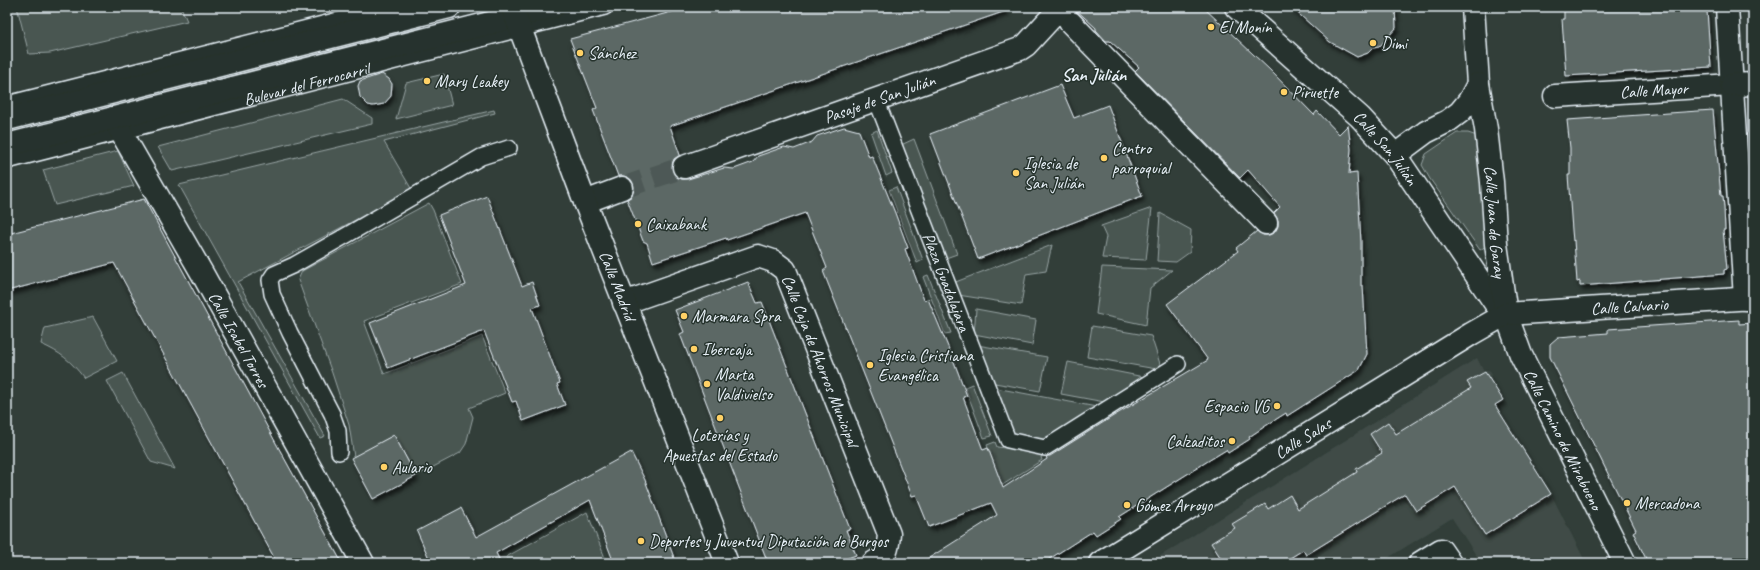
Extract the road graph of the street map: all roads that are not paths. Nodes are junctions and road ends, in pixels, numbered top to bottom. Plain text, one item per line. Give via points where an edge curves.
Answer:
1 (390, 7) edge
2 (449, 7) edge
3 (553, 7) edge
4 (605, 7) edge
5 (1236, 7) edge
6 (1473, 7) edge
7 (1727, 7) edge
8 (1066, 15) edge
9 (516, 18) edge
10 (1478, 84) junction
11 (1742, 85) edge
12 (1555, 96) dead end
13 (876, 99) junction
14 (7, 104) edge
15 (7, 119) edge
16 (1448, 121) junction
17 (117, 125) junction
18 (1486, 129) junction
19 (7, 145) edge
20 (509, 148) dead end
21 (1395, 155) junction
22 (7, 161) edge
23 (684, 167) tunnel mouth
24 (622, 188) tunnel mouth
25 (584, 202) junction
26 (1266, 223) dead end
27 (1749, 298) edge
28 (624, 303) junction
29 (1506, 314) junction
30 (1178, 364) dead end
31 (339, 452) dead end
32 (363, 563) edge
33 (727, 563) edge
34 (873, 563) edge
35 (1100, 563) edge
36 (1420, 563) edge
37 (1450, 563) edge
38 (1625, 563) edge

1 - 14 lane
2 - 15 street
3 - 9 street, Bulevar del Ferrocarril
4 - 9 lane, Bulevar del Ferrocarril
5 - 21 street, Calle San Julián via 1360,117
6 - 10 street, Calle Juan de Garay
7 - 11 street
8 - 13 street, Pasaje de San Julián via 1020,49
8 - 26 street
9 - 17 street, Bulevar del Ferrocarril
9 - 25 street, Calle Madrid
10 - 16 street via 1469,101
10 - 18 street, Calle Juan de Garay
11 - 12 street, Calle Mayor
11 - 27 street
13 - 23 street, Pasaje de San Julián
13 - 30 lane, Plaza Guadalajara via 1008,440 1045,448
16 - 18 street via 1465,118
16 - 21 street via 1426,132
17 - 19 street, Bulevar del Ferrocarril
17 - 22 lane, Bulevar del Ferrocarril
17 - 32 street, Calle Isabel Torres
18 - 29 street, Calle Juan de Garay via 1496,244
20 - 31 lane via 481,157 294,266 274,274 270,280 272,294 290,333 332,414 338,431
21 - 29 street, Calle San Julián
24 - 25 street
25 - 28 street, Calle Madrid
27 - 29 street, Calle Calvario
28 - 33 street, Calle Madrid
28 - 34 street, Calle Caja de Ahorros Municipal via 758,256 773,261 786,270 889,534 888,549
29 - 35 street, Calle Salas
29 - 38 street, Calle Camino de Mirabueno via 1521,355
36 - 37 street via 1441,550

